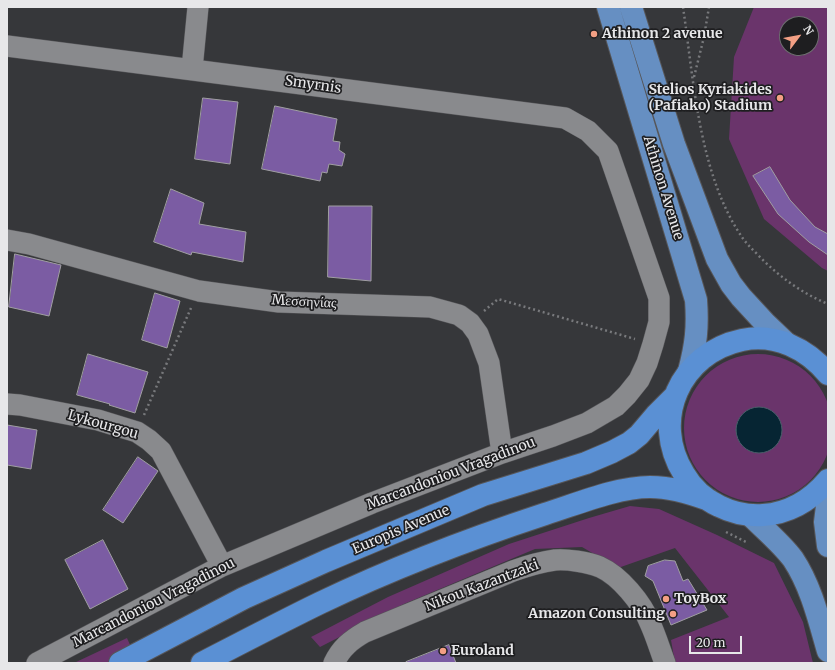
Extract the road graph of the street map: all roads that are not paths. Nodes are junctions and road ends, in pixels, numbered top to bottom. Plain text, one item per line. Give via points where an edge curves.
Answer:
1 (198, 7) edge
2 (608, 7) edge
3 (631, 7) edge
4 (7, 46) edge
5 (192, 69) junction
6 (608, 151) joint
7 (7, 240) edge
8 (786, 343) junction
9 (689, 371) junction
10 (828, 374) edge
11 (675, 396) junction
12 (7, 404) edge
13 (502, 453) junction
14 (828, 480) edge
15 (828, 498) edge
16 (709, 500) junction
17 (750, 515) junction
18 (828, 546) edge
19 (222, 566) junction
20 (828, 651) edge
21 (37, 663) edge
22 (120, 663) edge
23 (202, 663) edge
24 (334, 663) edge
25 (664, 663) edge

1 - 5 street
2 - 9 main road, Athinon Avenue via 696,300 697,338
3 - 8 main road, Athinon Avenue via 674,144 717,259 731,284
4 - 5 street, Smyrnis
5 - 6 street, Smyrnis via 565,118 588,131
6 - 13 street, Marcandoniou Vragadinou via 659,298 659,322 654,344 639,380 616,406 580,425
7 - 13 street, Μεσσηνίας via 199,291 279,302 430,307 459,315 470,323 478,334 489,363
8 - 9 highway via 760,338 733,342 709,353
8 - 10 highway via 805,353
9 - 11 highway
11 - 16 highway via 669,428 672,449 686,478
11 - 22 highway, Europis Avenue via 639,435 612,452 586,463 483,495 326,561 244,598
12 - 19 street, Lykourgou via 98,420 137,432 148,440 161,451
13 - 19 street, Marcandoniou Vragadinou via 372,503
14 - 17 highway via 816,493 794,508 772,514
15 - 18 main road via 825,522
16 - 17 highway via 729,510
16 - 23 highway via 683,491 650,487 597,497 498,530 391,571 320,603
17 - 20 main road via 784,549 800,571 808,586
19 - 21 street, Marcandoniou Vragadinou
24 - 25 street, Nikou Kazantzaki via 341,650 351,640 365,632 513,571 556,560 576,561 600,567 618,580 632,594 650,622

